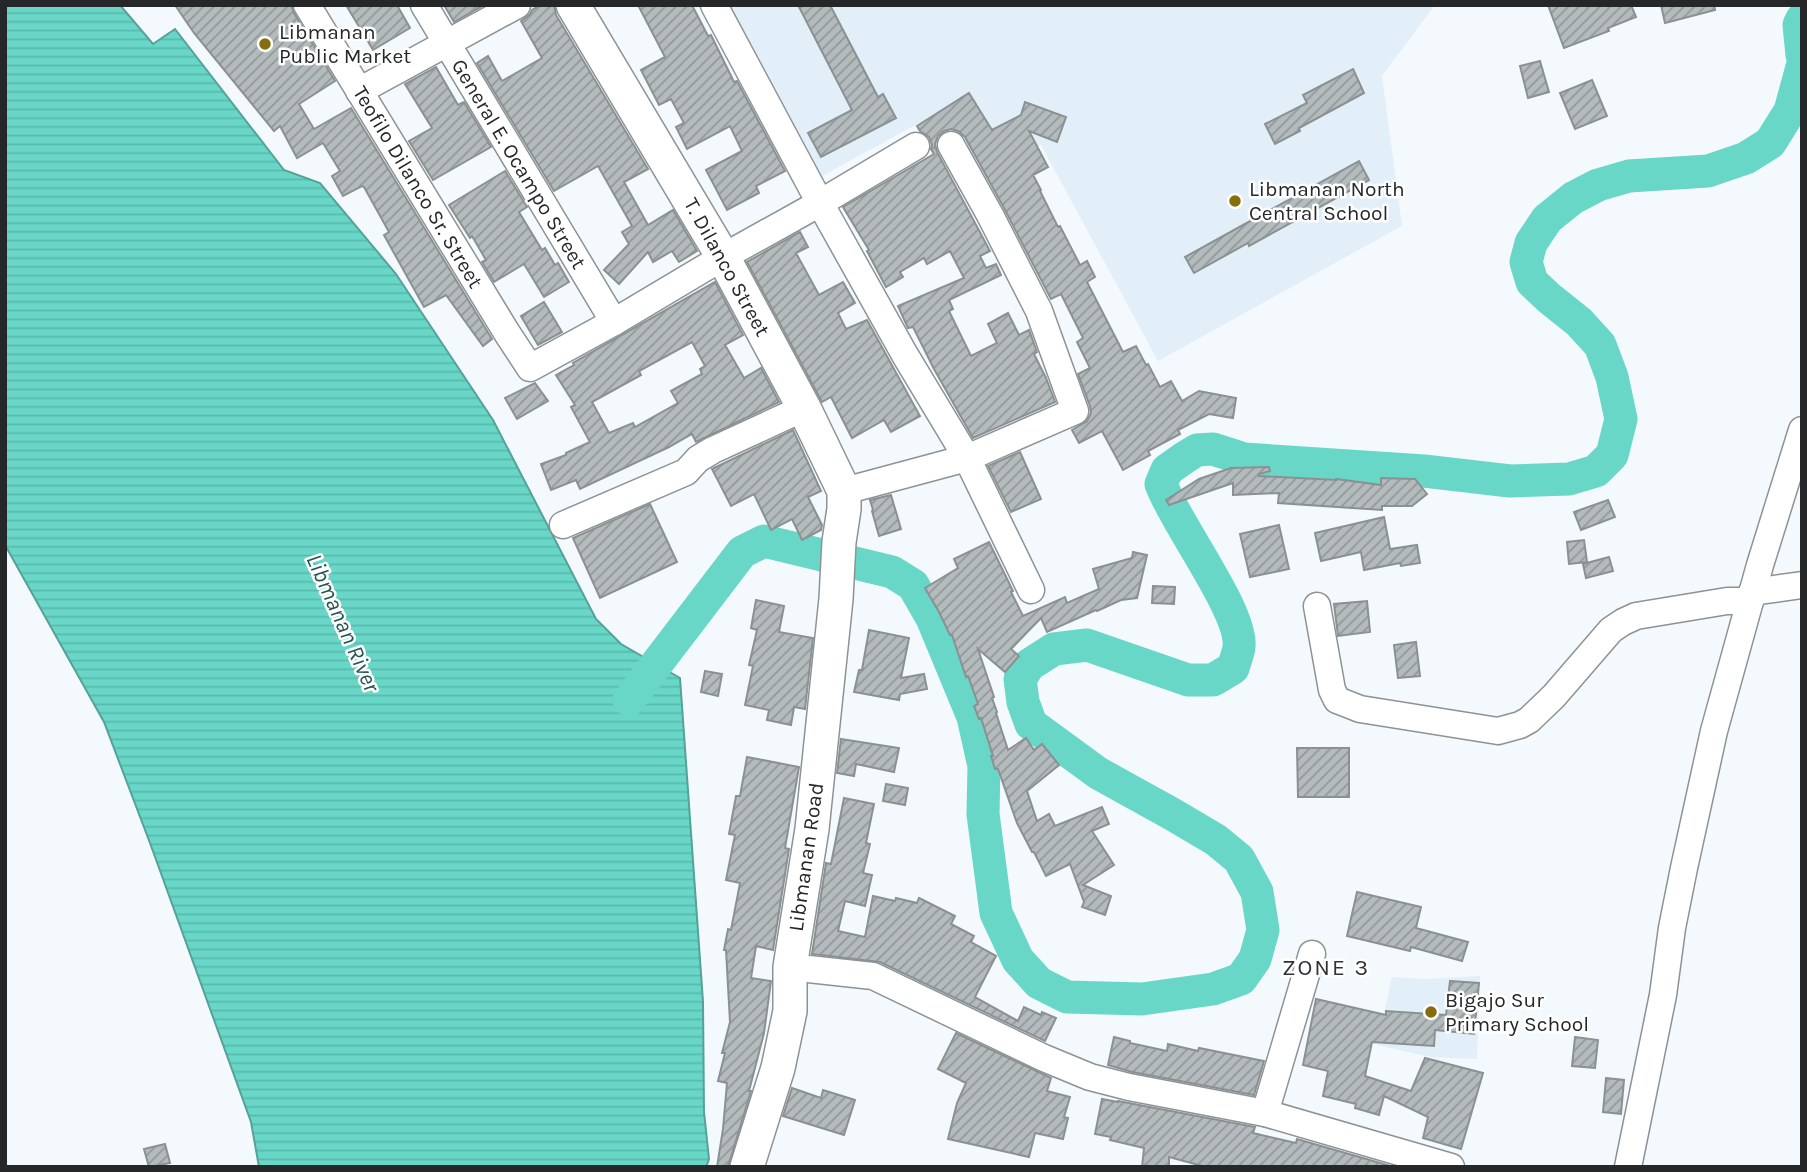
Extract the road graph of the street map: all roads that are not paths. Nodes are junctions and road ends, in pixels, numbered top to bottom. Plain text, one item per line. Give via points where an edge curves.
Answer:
1 (307, 5) edge
2 (424, 5) edge
3 (517, 5) edge
4 (573, 5) edge
5 (714, 5) edge
6 (446, 43) junction
7 (359, 91) junction
8 (951, 145) dead end
9 (916, 146) dead end
10 (820, 203) junction
11 (723, 257) junction
12 (614, 322) junction
13 (804, 408) junction
14 (1802, 430) edge
15 (967, 458) junction
16 (844, 491) junction
17 (563, 525) dead end
18 (839, 542) joint
19 (1802, 585) edge
20 (1031, 590) dead end
21 (1751, 597) junction
22 (1317, 606) dead end
23 (1312, 954) dead end
24 (790, 967) junction
25 (1265, 1113) junction
26 (747, 1167) edge
27 (1451, 1167) edge
28 (1628, 1167) edge

1 - 7 street, Teofilo Dilanco Sr. Street
2 - 6 street, General E. Ocampo Street
3 - 6 street
4 - 11 main road, T. Dilanco Street
5 - 10 street
6 - 7 street
6 - 12 street, General E. Ocampo Street
7 - 12 street, Teofilo Dilanco Sr. Street via 530,368
8 - 15 street via 1039,311 1075,411
9 - 10 street
10 - 11 street
10 - 15 street
11 - 12 street
11 - 13 main road, T. Dilanco Street
13 - 16 main road, T. Dilanco Street
13 - 17 street via 713,450 686,472
14 - 21 street
15 - 16 street
15 - 20 street
16 - 18 main road, T. Dilanco Street
18 - 24 main road, Libmanan Road via 813,829
19 - 21 street
21 - 22 street via 1623,622 1529,720 1498,731 1360,709 1337,700
21 - 28 street via 1698,798
23 - 25 street
24 - 25 street via 873,976 1090,1076
24 - 26 main road, Libmanan Road via 788,1022
25 - 27 street

